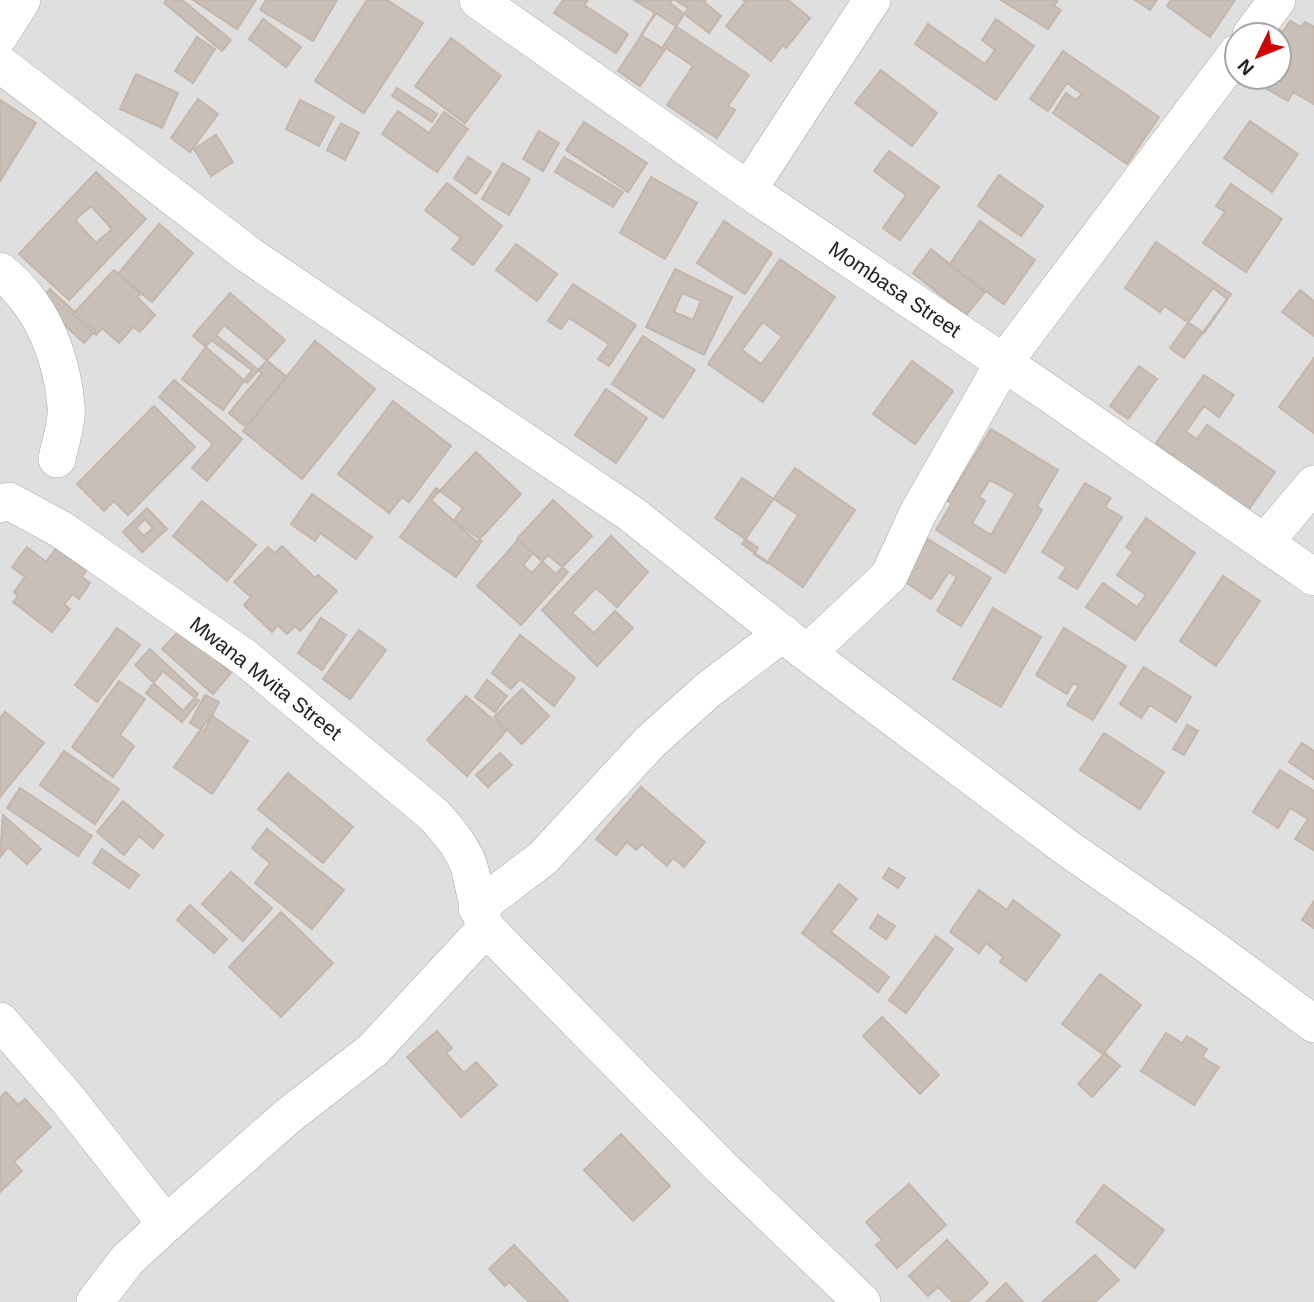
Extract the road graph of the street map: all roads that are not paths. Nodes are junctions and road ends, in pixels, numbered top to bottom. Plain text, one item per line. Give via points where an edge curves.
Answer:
1 (22, 0) edge
2 (478, 0) edge
3 (872, 0) edge
4 (1277, 0) edge
5 (1261, 21) edge
6 (0, 35) edge
7 (0, 64) edge
8 (1223, 72) edge
9 (748, 190) junction
10 (0, 271) edge
11 (1004, 362) junction
12 (57, 459) dead end
13 (1314, 484) edge
14 (0, 504) edge
15 (1265, 542) junction
16 (1314, 577) edge
17 (795, 643) junction
18 (481, 918) junction
19 (0, 1021) edge
20 (1314, 1024) edge
21 (166, 1224) junction
22 (95, 1302) edge
23 (862, 1302) edge

1 - 6 street
2 - 9 street, Mombasa Street
3 - 9 street
4 - 5 street
7 - 17 street via 249,255 630,513
8 - 11 street
9 - 11 street, Mombasa Street
10 - 12 street via 46,323 67,407
11 - 15 street, Mombasa Street
11 - 17 street via 918,513 889,576
13 - 15 street
14 - 18 street, Mwana Mvita Street via 9,501 62,530 221,641 404,787 458,843 470,867
15 - 16 street, Mombasa Street
17 - 18 street via 698,699 650,742
17 - 20 street via 1070,850
18 - 21 street via 373,1050 288,1116
18 - 23 street via 722,1168
19 - 21 street
21 - 22 street via 127,1260

